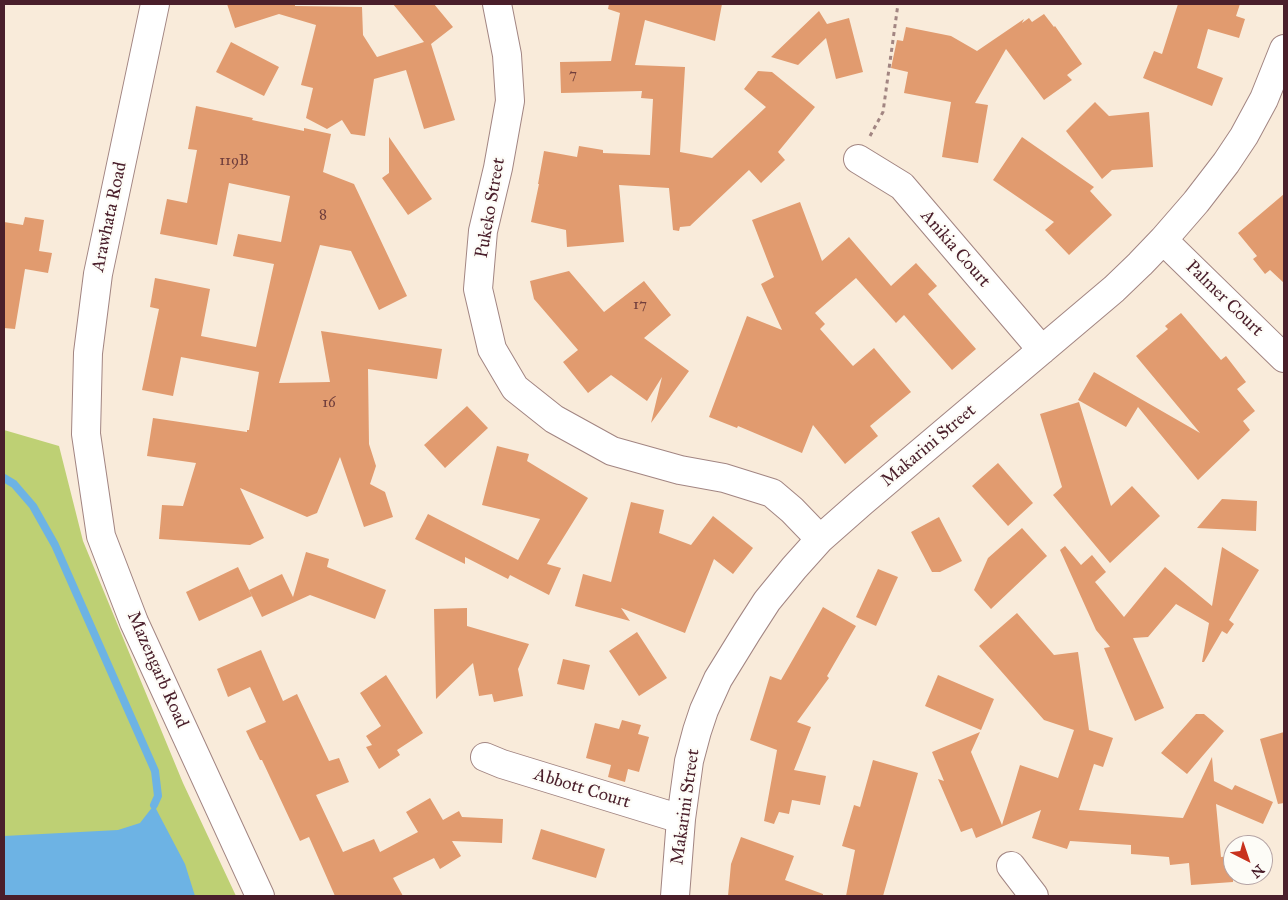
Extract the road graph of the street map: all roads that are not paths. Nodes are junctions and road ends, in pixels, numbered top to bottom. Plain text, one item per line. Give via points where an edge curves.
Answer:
1 (155, 4) edge
2 (497, 4) edge
3 (1284, 49) edge
4 (858, 159) road end
5 (1163, 240) junction
6 (1042, 350) junction
7 (1284, 358) edge
8 (86, 434) joint
9 (820, 539) junction
10 (485, 757) dead end
11 (681, 819) junction
12 (1011, 866) dead end
13 (260, 896) edge
14 (675, 896) edge
15 (1034, 896) edge

1 - 8 street, Arawhata Road via 98,274 88,353
2 - 9 street, Pukeko Street via 507,55 510,101 483,231 478,289 492,349 515,388 554,419 612,451 772,492
3 - 5 street, Makarini Street via 1264,99 1244,136 1196,202
4 - 6 street, Anikia Court via 902,186
5 - 6 street, Makarini Street via 1114,288
5 - 7 street, Palmer Court
6 - 9 street, Makarini Street
8 - 13 street, Mazengarb Road via 101,536 134,622
9 - 11 street, Makarini Street via 767,602 718,679 704,710 689,761
10 - 11 street, Abbott Court
11 - 14 street, Makarini Street
12 - 15 street

